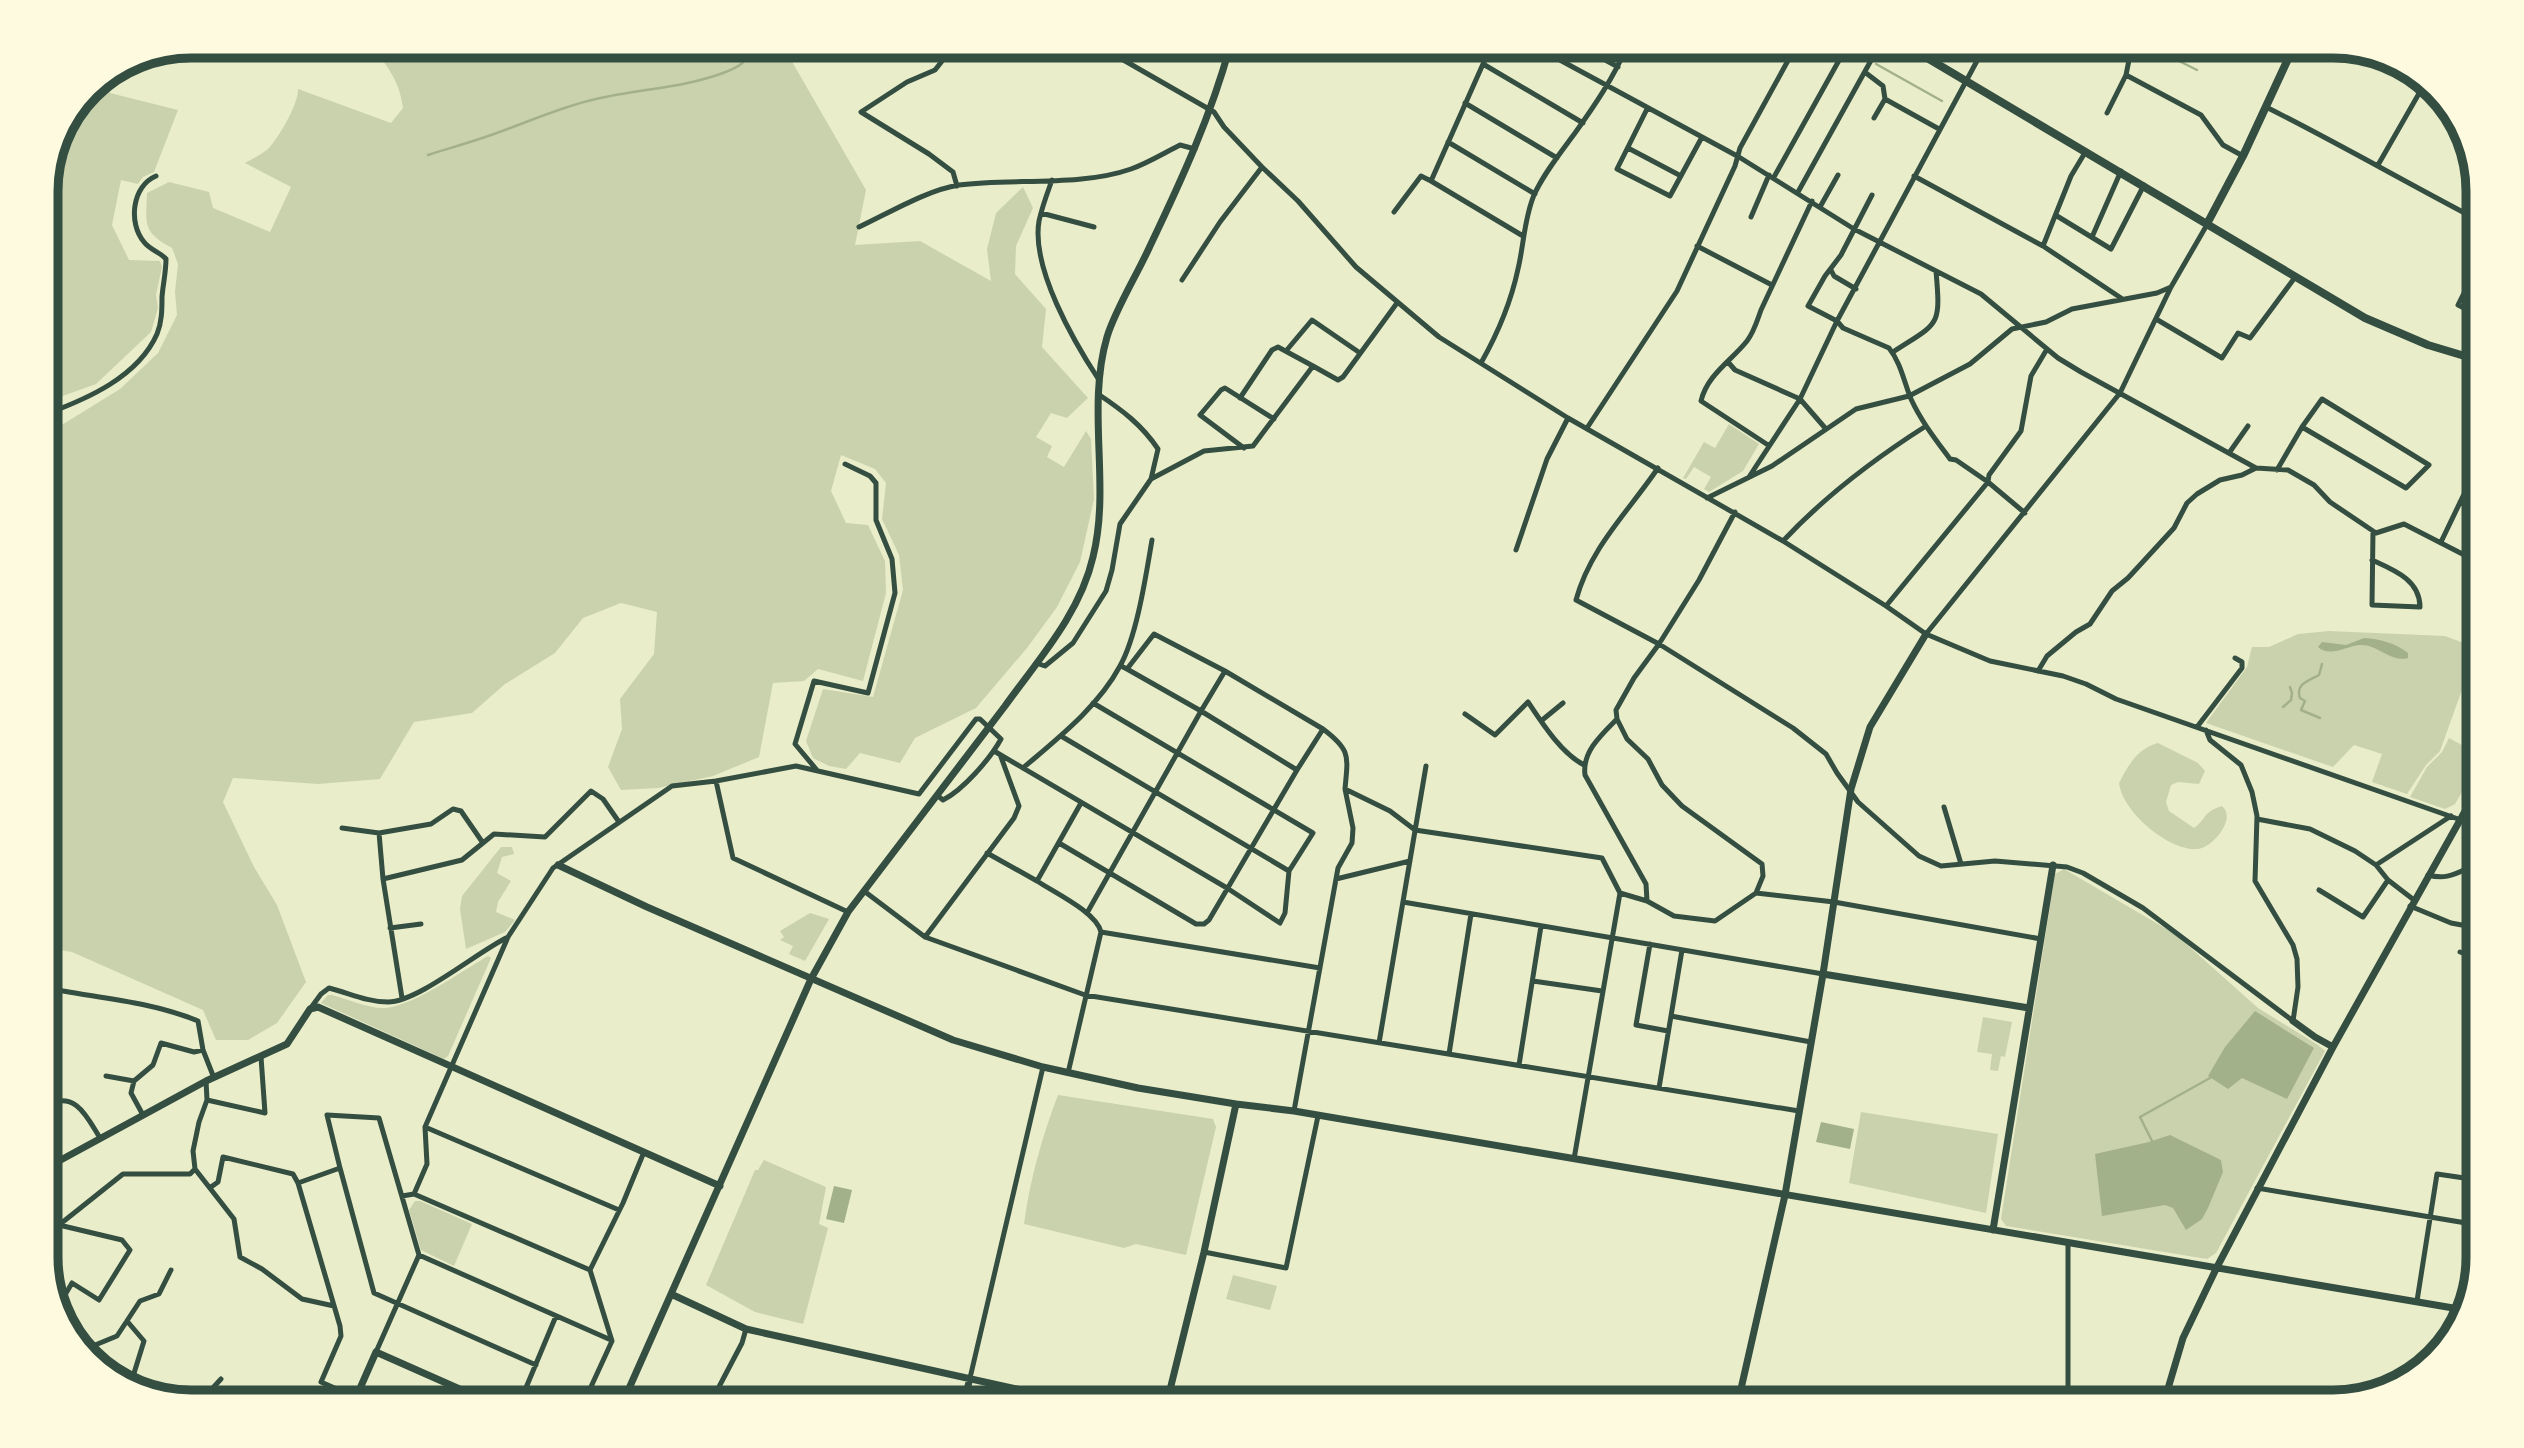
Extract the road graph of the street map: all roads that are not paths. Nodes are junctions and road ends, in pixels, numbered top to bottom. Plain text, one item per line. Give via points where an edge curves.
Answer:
1 (944, 58) edge
2 (1120, 58) edge
3 (1226, 58) edge
4 (1486, 58) edge
5 (1555, 58) edge
6 (1602, 58) edge
7 (1621, 58) edge
8 (1789, 58) edge
9 (1840, 58) edge
10 (1873, 58) edge
11 (1930, 58) edge
12 (1978, 58) edge
13 (2129, 58) edge
14 (2288, 58) edge
15 (1483, 64) junction
16 (1618, 67) junction
17 (1866, 73) junction
18 (2126, 75) junction
19 (1966, 80) junction
20 (1605, 86) junction
21 (2420, 91) edge
22 (1885, 99) junction
23 (1465, 103) junction
24 (2266, 107) junction
25 (1647, 108) junction
26 (1210, 110) junction
27 (2107, 113) dead end
28 (1874, 118) dead end
29 (1583, 123) junction
30 (1939, 129) junction
31 (1702, 137) junction
32 (1448, 142) junction
33 (1628, 148) junction
34 (1195, 149) junction
35 (2086, 150) junction
36 (2243, 156) junction
37 (1739, 157) junction
38 (1557, 158) junction
39 (2378, 165) junction
40 (1262, 167) junction
41 (2121, 171) junction
42 (1838, 175) dead end
43 (156, 176) dead end
44 (1681, 176) junction
45 (1772, 176) junction
46 (1914, 176) junction
47 (1052, 180) junction
48 (1431, 181) junction
49 (2144, 185) junction
50 (957, 186) junction
51 (1798, 192) junction
52 (1535, 194) junction
53 (1872, 195) dead end
54 (1812, 201) junction
55 (1820, 207) junction
56 (1394, 212) dead end
57 (1041, 213) junction
58 (2466, 214) edge
59 (2057, 216) junction
60 (1751, 217) dead end
61 (2208, 222) junction
62 (859, 227) dead end
63 (1094, 227) dead end
64 (1854, 229) junction
65 (1524, 236) junction
66 (2092, 237) junction
67 (1880, 243) junction
68 (1697, 246) junction
69 (2043, 246) junction
70 (1831, 270) junction
71 (1936, 271) junction
72 (2296, 276) junction
73 (1182, 280) dead end
74 (1772, 285) junction
75 (2171, 288) junction
76 (1856, 289) junction
77 (2466, 289) edge
78 (2121, 298) junction
79 (1397, 303) junction
80 (2466, 309) edge
81 (2156, 319) junction
82 (1837, 321) junction
83 (2022, 326) junction
84 (2047, 349) junction
85 (1286, 351) junction
86 (1892, 352) junction
87 (1360, 353) junction
88 (2466, 356) edge
89 (1728, 362) junction
90 (1481, 363) junction
91 (1313, 366) junction
92 (1099, 380) junction
93 (2120, 393) junction
94 (1098, 394) junction
95 (1909, 396) junction
96 (1240, 398) junction
97 (1800, 399) junction
98 (58, 409) edge
99 (1568, 418) junction
100 (1274, 419) junction
101 (1926, 426) junction
102 (2248, 426) dead end
103 (2302, 426) junction
104 (1587, 428) junction
105 (1826, 429) junction
106 (1768, 445) junction
107 (1244, 448) junction
108 (2229, 453) junction
109 (845, 464) dead end
110 (1658, 468) junction
111 (2256, 468) junction
112 (2277, 470) junction
113 (1749, 477) junction
114 (1151, 479) junction
115 (1988, 482) junction
116 (2466, 490) edge
117 (1706, 498) junction
118 (2460, 502) junction
119 (2466, 505) edge
120 (1735, 513) junction
121 (2025, 513) junction
122 (2373, 531) junction
123 (1152, 540) dead end
124 (1783, 541) junction
125 (2441, 542) junction
126 (1516, 550) dead end
127 (2466, 556) edge
128 (2372, 561) junction
129 (1886, 606) junction
130 (1926, 634) junction
131 (1659, 644) junction
132 (2235, 658) dead end
133 (1036, 663) junction
134 (1124, 667) junction
135 (1225, 671) junction
136 (2038, 671) junction
137 (1093, 703) junction
138 (1563, 704) dead end
139 (1201, 711) junction
140 (1465, 714) dead end
141 (1617, 719) junction
142 (1541, 721) junction
143 (2197, 727) junction
144 (1323, 730) junction
145 (2206, 730) junction
146 (1061, 736) junction
147 (994, 751) junction
148 (1178, 751) junction
149 (1001, 755) junction
150 (1584, 765) junction
151 (1426, 766) dead end
152 (1023, 768) junction
153 (816, 769) junction
154 (1297, 770) junction
155 (716, 781) junction
156 (1345, 789) junction
157 (1851, 789) junction
158 (1156, 791) junction
159 (938, 796) junction
160 (1081, 803) junction
161 (1944, 807) dead end
162 (1274, 809) junction
163 (2466, 809) edge
164 (2451, 816) junction
165 (2257, 819) junction
166 (2460, 819) junction
167 (2466, 821) edge
168 (620, 822) junction
169 (342, 828) dead end
170 (1415, 830) junction
171 (379, 833) junction
172 (1132, 833) junction
173 (1059, 842) junction
174 (483, 843) junction
175 (1251, 848) junction
176 (987, 853) junction
177 (1410, 861) junction
178 (1961, 864) junction
179 (2053, 865) junction
180 (2376, 865) junction
181 (558, 866) junction
182 (2466, 869) dead end
183 (1289, 871) junction
184 (1109, 874) junction
185 (2428, 875) junction
186 (383, 879) junction
187 (1336, 879) junction
188 (2388, 880) junction
189 (1037, 881) junction
190 (1227, 888) junction
191 (2319, 890) dead end
192 (864, 891) junction
193 (1620, 892) junction
194 (1756, 893) junction
195 (1647, 901) junction
196 (1403, 902) junction
197 (1835, 902) junction
198 (2412, 903) junction
199 (848, 912) junction
200 (1087, 913) junction
201 (1472, 914) junction
202 (421, 924) dead end
203 (1542, 926) junction
204 (2466, 926) edge
205 (390, 928) junction
206 (1101, 932) junction
207 (508, 937) junction
208 (925, 937) junction
209 (1612, 938) junction
210 (2040, 939) junction
211 (1650, 944) junction
212 (1682, 950) junction
213 (2460, 952) dead end
214 (2466, 954) edge
215 (1320, 968) junction
216 (1823, 974) junction
217 (811, 979) junction
218 (1532, 981) junction
219 (58, 990) edge
220 (1602, 991) junction
221 (1085, 995) junction
222 (402, 998) junction
223 (2029, 1008) junction
224 (310, 1009) junction
225 (1671, 1017) junction
226 (2293, 1021) junction
227 (1308, 1031) junction
228 (1668, 1031) junction
229 (1811, 1042) junction
230 (1379, 1043) junction
231 (2333, 1047) junction
232 (203, 1050) junction
233 (1449, 1054) junction
234 (261, 1058) junction
235 (453, 1066) junction
236 (1519, 1066) junction
237 (1044, 1068) junction
238 (1068, 1073) junction
239 (106, 1076) dead end
240 (214, 1077) junction
241 (1590, 1077) junction
242 (134, 1081) junction
243 (206, 1081) junction
244 (1659, 1088) junction
245 (58, 1100) edge
246 (207, 1100) junction
247 (1236, 1104) junction
248 (1294, 1111) junction
249 (1799, 1111) junction
250 (143, 1115) junction
251 (1318, 1116) junction
252 (425, 1127) junction
253 (100, 1138) junction
254 (644, 1152) junction
255 (1574, 1159) junction
256 (58, 1161) edge
257 (195, 1168) junction
258 (340, 1168) junction
259 (2466, 1178) edge
260 (298, 1182) junction
261 (720, 1186) junction
262 (211, 1187) junction
263 (2257, 1188) junction
264 (414, 1194) junction
265 (1785, 1195) junction
266 (402, 1196) junction
267 (619, 1210) junction
268 (2429, 1216) junction
269 (2466, 1223) edge
270 (59, 1225) joint
271 (1993, 1230) junction
272 (2068, 1243) junction
273 (1204, 1252) junction
274 (419, 1255) junction
275 (2217, 1267) junction
276 (171, 1270) dead end
277 (590, 1270) junction
278 (671, 1294) junction
279 (64, 1297) edge
280 (2417, 1301) junction
281 (398, 1303) junction
282 (334, 1306) junction
283 (2456, 1308) edge
284 (556, 1316) junction
285 (127, 1321) junction
286 (746, 1329) junction
287 (612, 1340) junction
288 (92, 1346) edge
289 (376, 1352) junction
290 (536, 1365) junction
291 (132, 1376) edge
292 (970, 1378) junction
293 (220, 1379) dead end
294 (210, 1390) edge
295 (336, 1390) edge
296 (359, 1390) edge
297 (462, 1390) edge
298 (525, 1390) edge
299 (589, 1390) edge
300 (628, 1390) edge
301 (718, 1390) edge
302 (967, 1390) edge
303 (1022, 1390) edge
304 (1170, 1390) edge
305 (1741, 1390) edge
306 (2068, 1390) edge
307 (2168, 1390) edge

1 - 50 street via 935,70 907,82 862,112 953,172
2 - 26 street
3 - 26 street
4 - 15 street
5 - 20 street
6 - 16 street
7 - 16 street
8 - 37 street
9 - 45 street
10 - 17 street
11 - 19 main road
12 - 19 street
13 - 18 street
14 - 24 main road
15 - 23 street
15 - 29 street
16 - 20 street
17 - 22 street via 1882,86
17 - 51 street
18 - 27 street
18 - 36 street via 2201,115 2223,145
19 - 30 street
19 - 35 main road
20 - 25 street
20 - 29 street
21 - 39 street
22 - 28 street
22 - 30 street
23 - 32 street
23 - 38 street
24 - 36 main road
24 - 39 street
25 - 31 street
25 - 33 street
26 - 34 street
26 - 40 street
29 - 38 street
30 - 46 street
31 - 37 street
31 - 44 street
32 - 48 street
32 - 52 street
33 - 44 street
33 - 44 street via 1617,169 1670,196
34 - 47 street via 1180,145 1132,169
34 - 92 street via 1108,335
35 - 41 main road
35 - 59 street
36 - 61 main road
37 - 45 street
37 - 68 street
38 - 52 street
39 - 58 street
40 - 73 street
40 - 79 street via 1346,257
41 - 49 main road
41 - 66 street
42 - 55 street
43 - 98 street via 139,188 135,213 141,239 166,259 157,334 116,379
45 - 51 street
45 - 60 street
46 - 67 street
46 - 69 street
47 - 50 street
47 - 57 street
48 - 56 street via 1421,176
48 - 65 street
49 - 61 main road
49 - 66 street via 2111,249
50 - 62 street
51 - 54 street
52 - 65 street
53 - 64 street
54 - 55 street
54 - 74 street
55 - 64 street
57 - 63 street
57 - 92 street via 1038,243 1052,294
59 - 66 street
59 - 69 street
61 - 72 main road
61 - 75 street
64 - 67 street
64 - 70 street
65 - 90 street via 1500,328
67 - 71 street
67 - 76 street
68 - 74 street
68 - 104 street via 1677,291
69 - 78 street
70 - 76 street
70 - 82 street via 1808,306
71 - 83 street via 1981,293
71 - 86 street via 1936,321
72 - 81 street via 2250,338 2238,333 2222,358
72 - 88 main road via 2392,331
74 - 89 street via 1748,340
75 - 78 street
75 - 81 street
76 - 82 street
77 - 80 street via 2458,305
78 - 83 street
79 - 87 street
79 - 90 street
81 - 93 street
82 - 86 street
82 - 97 street
83 - 84 street
83 - 95 street via 1969,364
84 - 93 street
84 - 115 street via 2031,376 2021,431
85 - 87 street via 1312,320
85 - 91 street
85 - 96 street via 1272,350
86 - 95 street
87 - 91 street via 1338,380
89 - 97 street via 1735,370
89 - 106 street via 1704,388 1701,401
90 - 99 street
91 - 100 street
92 - 94 street
93 - 108 street
93 - 121 street
94 - 114 street via 1146,431 1158,449
94 - 133 street via 1101,495 1093,559 1067,620
95 - 101 street
95 - 105 street via 1856,409
96 - 100 street
96 - 107 street via 1225,388 1200,415
97 - 105 street
97 - 106 street
99 - 104 street
99 - 126 street via 1546,459
100 - 107 street via 1253,446
101 - 115 street via 1950,459
101 - 124 street via 1812,509
102 - 108 street
103 - 103 street via 2322,398 2429,465 2406,488
103 - 112 street
104 - 110 street
105 - 113 street
106 - 113 street
107 - 114 street via 1204,451
108 - 111 street
109 - 153 street via 876,483 876,520 892,559 895,593 869,693 814,681 795,744
110 - 117 street
110 - 131 street via 1595,553 1576,600
111 - 112 street
111 - 136 street via 2220,480 2197,494 2174,528 2112,591 2090,624 2047,656
112 - 122 street via 2288,470 2314,485 2330,502
113 - 117 street
114 - 133 street via 1120,524 1106,591 1073,643 1045,666
115 - 121 street
115 - 129 street
116 - 118 street
117 - 120 street
118 - 119 street
118 - 125 street
120 - 124 street
120 - 131 street
121 - 130 street
122 - 125 street via 2404,524
122 - 128 street
123 - 134 street
124 - 129 street
125 - 127 street
128 - 128 street via 2372,605 2420,607 2420,596 2408,580
129 - 130 street
130 - 136 street via 1990,662
130 - 157 street via 1870,727
131 - 141 street via 1616,710
131 - 157 street via 1793,728 1826,754
132 - 143 street via 2242,668
133 - 159 street
134 - 135 street via 1154,634
134 - 137 street
134 - 139 street
135 - 139 street
135 - 144 street
136 - 143 street via 2087,684
137 - 146 street
137 - 148 street
138 - 142 street
139 - 148 street
139 - 154 street
140 - 142 street via 1495,735 1528,702
141 - 150 street via 1595,742
141 - 194 street via 1627,739 1648,758 1662,785 1682,806 1762,864
142 - 150 street via 1574,760
143 - 145 street
144 - 154 street
144 - 156 street via 1340,742 1349,756
145 - 164 street
145 - 165 street via 2210,740 2241,765
146 - 152 street
146 - 158 street
147 - 149 street
147 - 153 street via 1001,739 976,719 919,794
147 - 159 street via 957,793 943,800
148 - 158 street
148 - 162 street
149 - 152 street
149 - 176 street via 1019,806
150 - 195 street via 1585,775 1646,884
151 - 170 street
152 - 160 street
153 - 155 street via 796,765
154 - 162 street
155 - 168 street via 672,786
155 - 199 street via 733,858
156 - 170 street via 1390,811
156 - 187 street via 1352,843
157 - 178 street via 1858,802 1919,856 1941,866
157 - 197 street
158 - 172 street
158 - 175 street
159 - 192 street
160 - 172 street
160 - 173 street
161 - 178 street
162 - 175 street
162 - 183 street via 1313,833
163 - 166 street
164 - 166 street
164 - 180 street
165 - 180 street via 2310,829
165 - 226 street via 2255,881 2297,959
166 - 167 street
166 - 185 street
168 - 174 street via 591,791 545,837 494,834
168 - 181 street
169 - 171 street
170 - 177 street
170 - 193 street via 1602,858
171 - 174 street via 430,824 453,809 461,811
171 - 186 street
172 - 184 street
172 - 190 street
173 - 184 street
173 - 189 street
174 - 186 street via 461,860
175 - 183 street
175 - 190 street
176 - 189 street
176 - 208 street
177 - 187 street
177 - 196 street
178 - 179 street
179 - 210 street
179 - 226 street via 2083,873 2143,908
180 - 188 street
181 - 207 street
181 - 217 street
182 - 185 street via 2440,878
183 - 190 street via 1280,923
184 - 190 street via 1196,924 1209,920
184 - 200 street
185 - 198 street
186 - 205 street
187 - 215 street
188 - 191 street via 2363,917
188 - 198 street
189 - 200 street
192 - 199 street
192 - 208 street
193 - 195 street
193 - 209 street
194 - 195 street via 1715,921 1674,916
194 - 197 street
196 - 201 street
196 - 230 street
197 - 210 street
197 - 216 street
198 - 204 street
198 - 231 street
199 - 217 street
200 - 206 street via 1099,923
201 - 203 street
201 - 233 street
202 - 205 street
203 - 209 street
203 - 218 street
205 - 222 street
206 - 215 street
206 - 221 street
207 - 222 street via 431,986
207 - 235 street
208 - 221 street
209 - 211 street
209 - 220 street
210 - 223 street
211 - 212 street
211 - 228 street via 1636,1025
212 - 216 street
212 - 225 street
213 - 214 street
215 - 227 street
216 - 223 street
216 - 229 street
217 - 237 street via 953,1040
217 - 261 street
218 - 220 street
218 - 236 street
219 - 232 street via 128,1000 198,1021
220 - 241 street
221 - 227 street
221 - 238 street
222 - 224 street via 364,1000 329,988
223 - 271 street
224 - 234 street via 287,1044
224 - 235 street via 318,1007
225 - 228 street
225 - 229 street
226 - 231 street
227 - 230 street
227 - 248 street
228 - 244 street
229 - 249 street
230 - 233 street
231 - 263 street
232 - 240 street
232 - 242 street via 160,1043 153,1065
233 - 236 street
234 - 240 street
234 - 246 street via 265,1113
235 - 252 street
235 - 254 street
236 - 241 street
237 - 238 street
237 - 292 street
238 - 247 street
239 - 242 street
240 - 243 street
241 - 244 street
241 - 255 street
242 - 250 street via 131,1093
243 - 246 street
243 - 250 street
244 - 249 street
245 - 253 street via 78,1106
246 - 257 street via 192,1151
247 - 248 street
247 - 273 street
248 - 251 street
249 - 265 street
250 - 253 street
251 - 255 street
251 - 273 street via 1286,1268
252 - 264 street via 427,1164
252 - 267 street
253 - 256 street
254 - 261 street
254 - 267 street
255 - 265 street
257 - 262 street
257 - 270 street via 190,1174 123,1174
258 - 260 street
258 - 266 street via 327,1115 379,1118
258 - 281 street via 374,1293
259 - 268 street via 2437,1174
260 - 262 street via 293,1174 223,1157 218,1182
260 - 282 street
261 - 278 street
262 - 282 street via 234,1219 240,1257 302,1299
263 - 268 street
263 - 275 street
264 - 266 street
264 - 277 street
265 - 271 street
265 - 305 street
266 - 274 street
267 - 277 street
268 - 269 street
268 - 280 street
270 - 279 street via 122,1240 130,1250 99,1300 72,1283
271 - 272 street
272 - 275 street
272 - 306 street
273 - 304 street
274 - 281 street
274 - 284 street
275 - 280 street
275 - 307 street via 2183,1338
276 - 285 street via 159,1294 140,1301
277 - 287 street
278 - 286 street
278 - 300 street
280 - 283 street
281 - 289 street
281 - 290 street
282 - 295 street via 341,1336 321,1382
284 - 287 street
284 - 290 street
285 - 288 street via 117,1336
285 - 291 street via 144,1341
286 - 292 street
286 - 301 street
287 - 299 street
289 - 296 street
289 - 297 street
290 - 298 street
292 - 302 street
292 - 303 street
293 - 294 street

